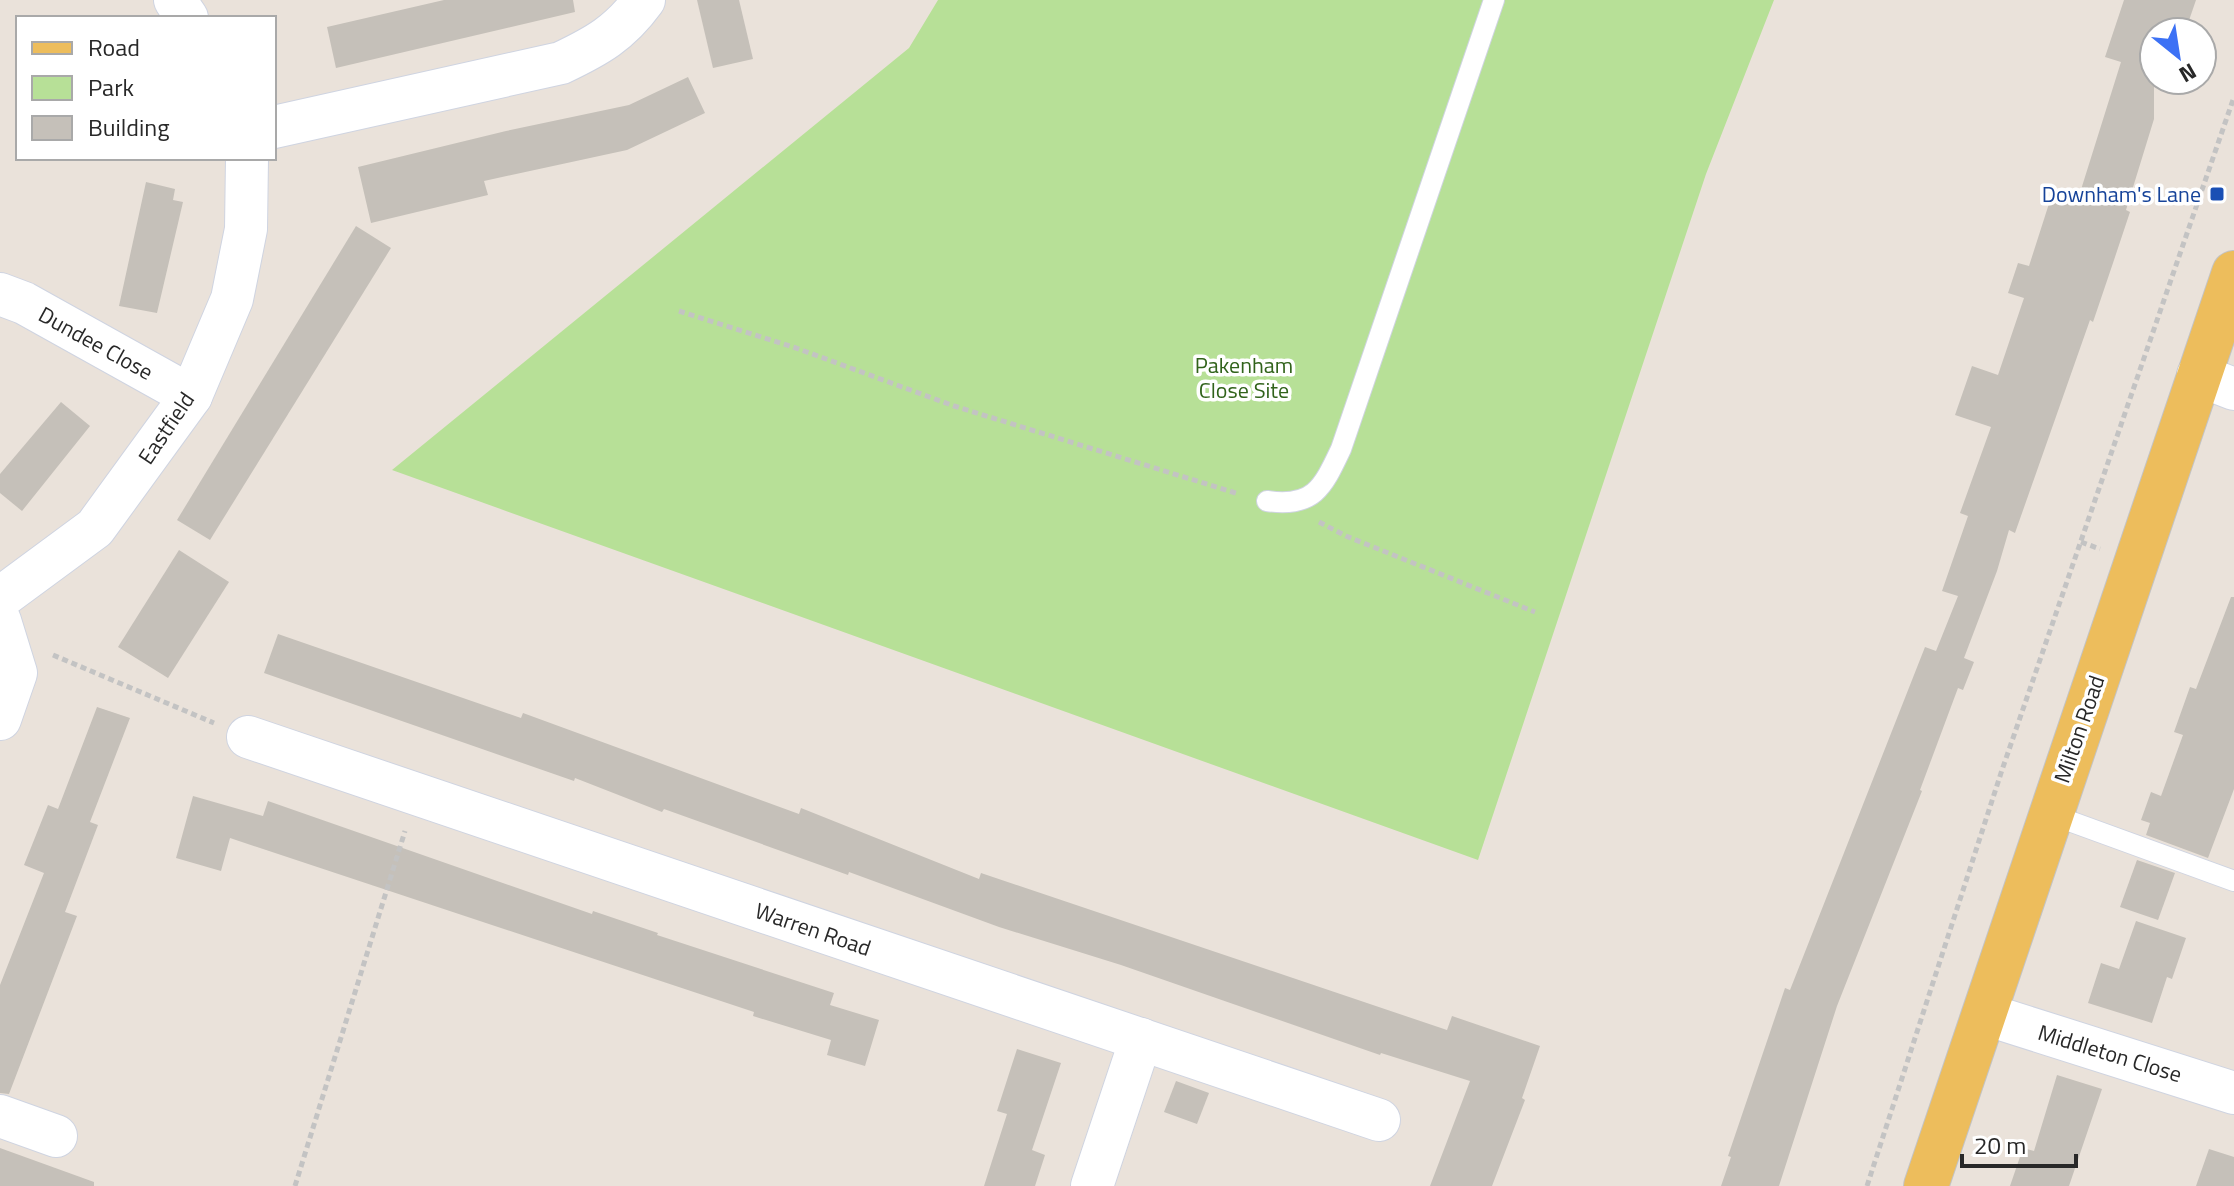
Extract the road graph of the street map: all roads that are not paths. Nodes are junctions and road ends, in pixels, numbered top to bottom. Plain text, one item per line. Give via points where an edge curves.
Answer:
1 (644, 0) edge
2 (1494, 0) edge
3 (276, 127) edge
4 (247, 160) edge
5 (2234, 273) edge
6 (0, 294) edge
7 (2216, 382) edge
8 (191, 396) junction
9 (1267, 501) road end
10 (0, 598) edge
11 (0, 621) edge
12 (0, 719) edge
13 (248, 737) road end
14 (2050, 814) junction
15 (2234, 881) edge
16 (1985, 1014) junction
17 (1141, 1039) junction
18 (2234, 1093) edge
19 (0, 1116) edge
20 (1379, 1120) dead end
21 (56, 1136) dead end
22 (1092, 1186) edge
23 (1926, 1186) edge

1 - 3 street via 627,24 561,63
2 - 9 lane via 1341,449 1312,495 1297,503
4 - 8 street, Eastfield via 246,229 232,299
5 - 7 main road, Milton Road
6 - 8 street, Dundee Close
7 - 14 main road, Milton Road
8 - 10 street, Eastfield via 95,528
11 - 12 street via 16,673
13 - 17 street, Warren Road
14 - 15 lane
14 - 16 main road, Milton Road
16 - 18 street, Middleton Close
16 - 23 main road, Milton Road
17 - 20 street, Warren Road
17 - 22 street
19 - 21 street

